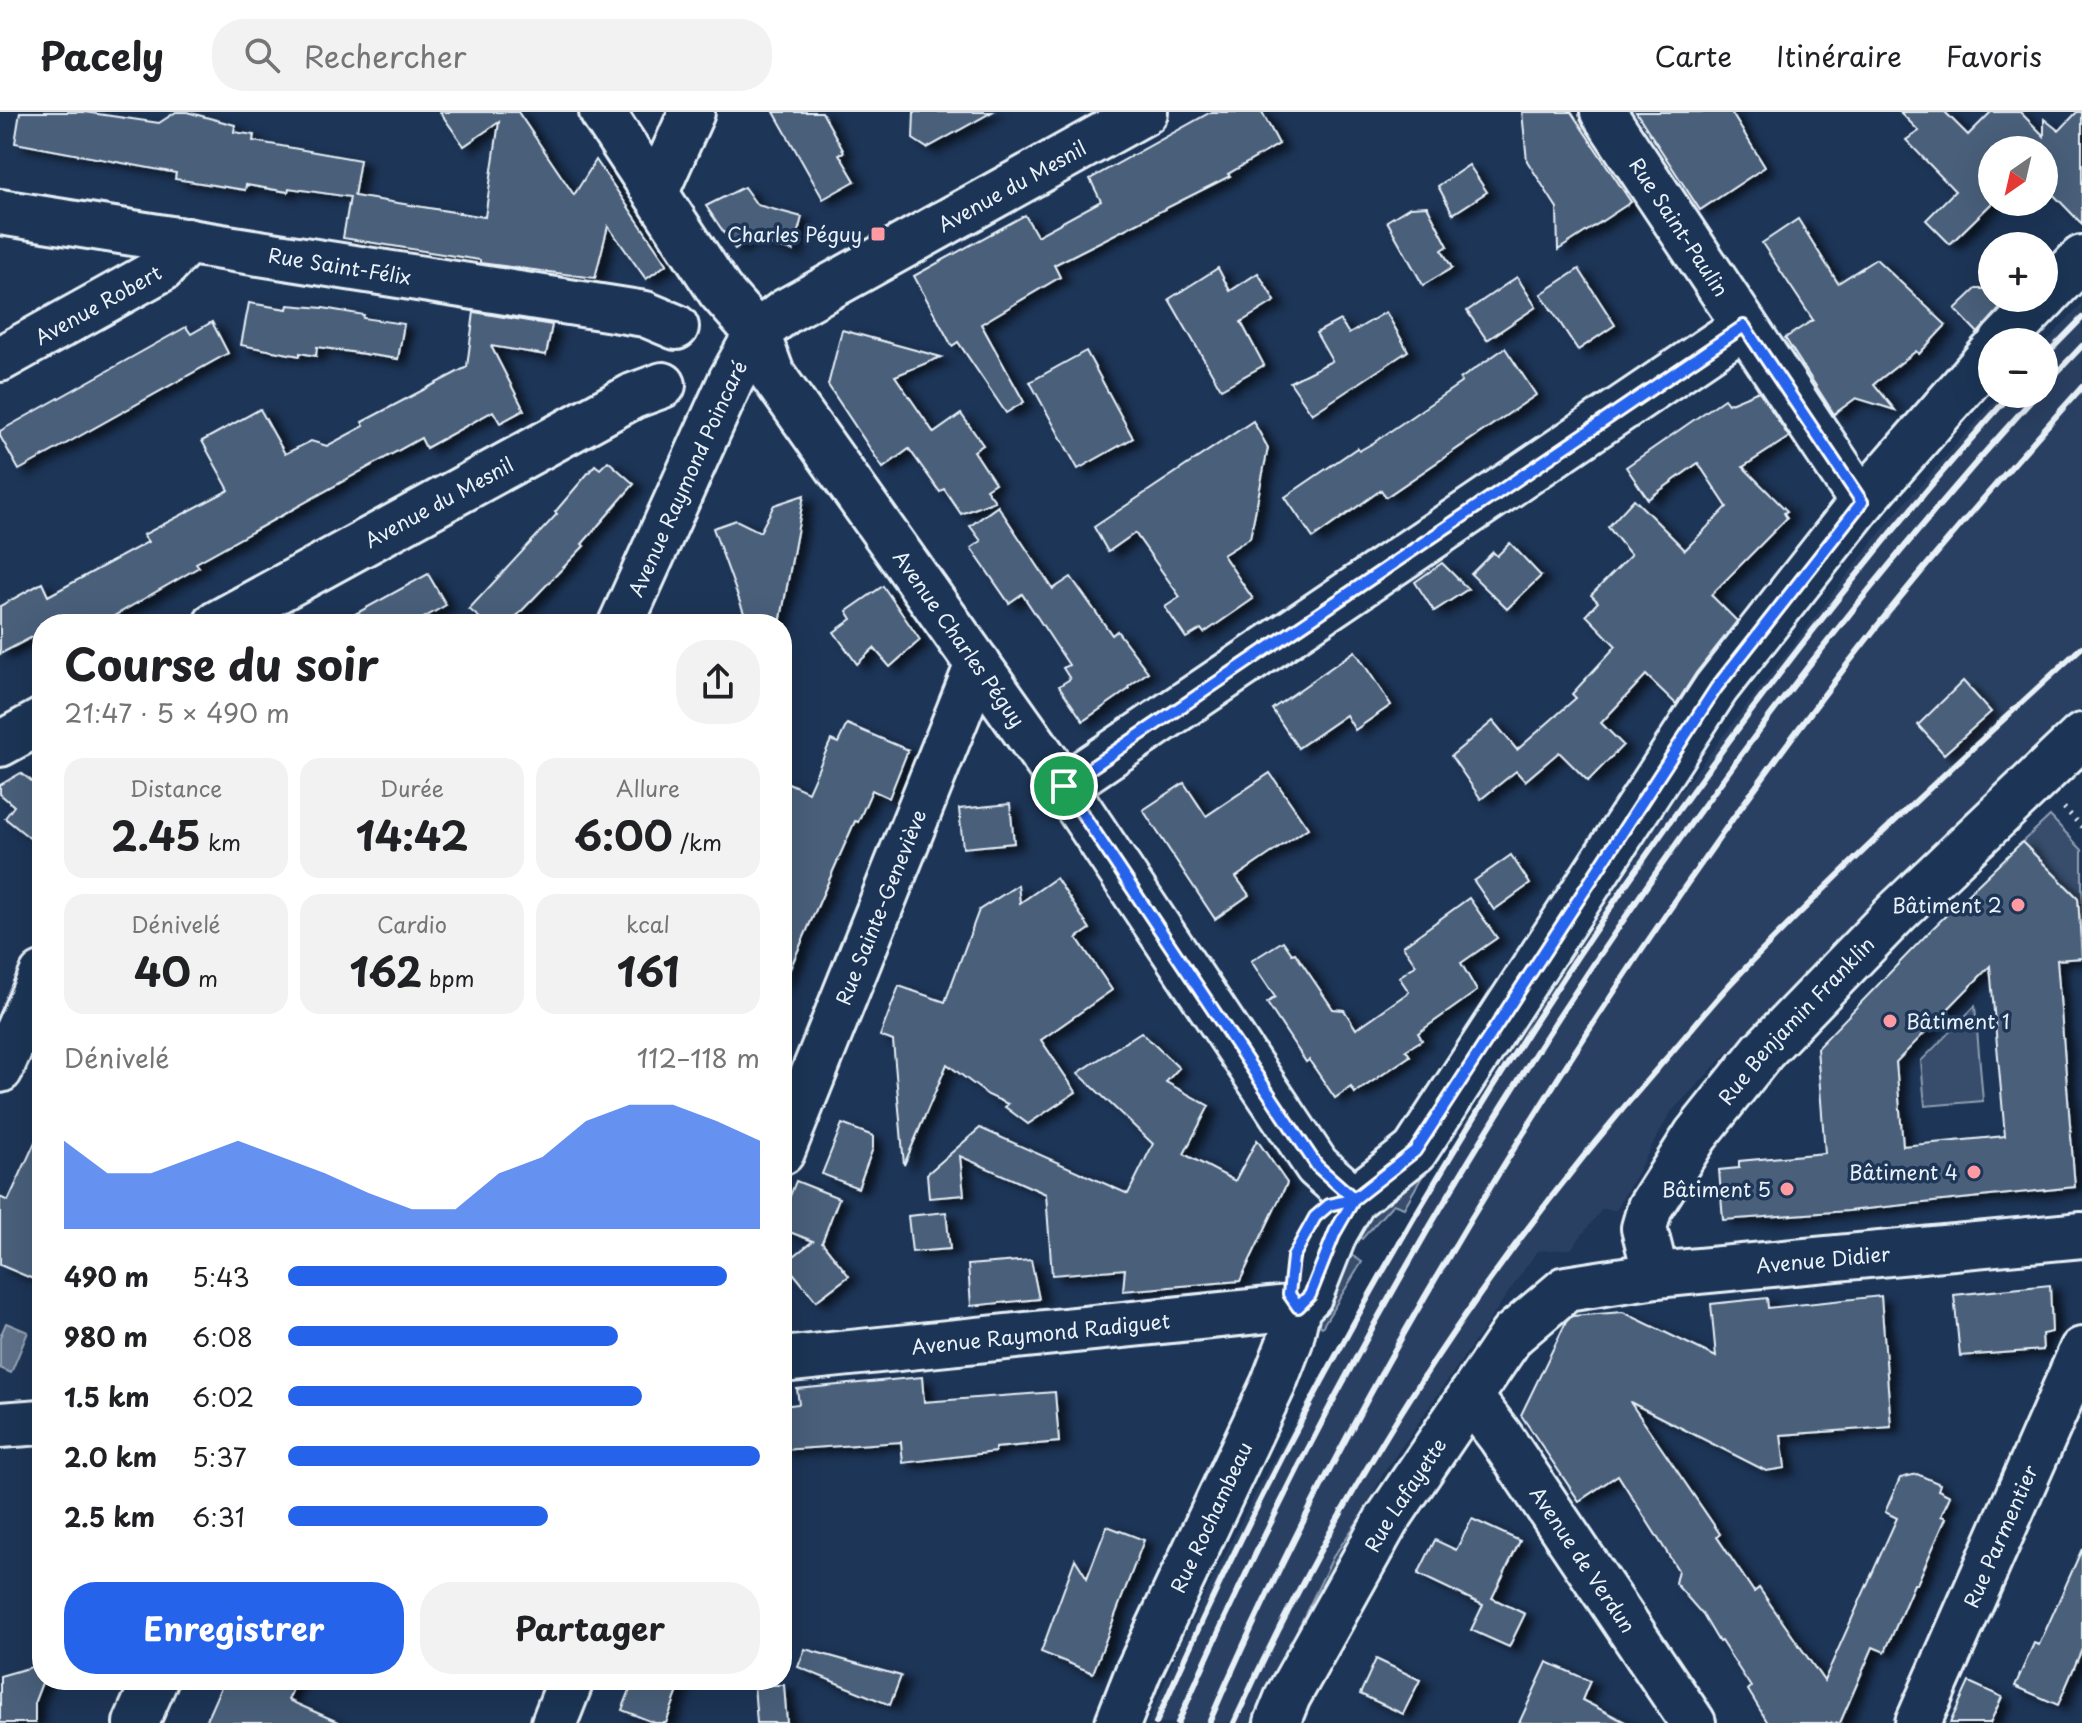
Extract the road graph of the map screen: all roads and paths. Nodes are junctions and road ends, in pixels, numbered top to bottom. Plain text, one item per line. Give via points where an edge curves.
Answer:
1 (602, 112) edge
2 (692, 112) edge
3 (1145, 112) edge
4 (1603, 112) edge
5 (656, 192) junction
6 (0, 212) edge
7 (187, 241) junction
8 (2082, 258) edge
9 (2058, 283) edge
10 (720, 291) junction
11 (2031, 312) edge
12 (1744, 326) junction
13 (676, 327) junction
14 (2015, 328) edge
15 (757, 333) junction
16 (0, 359) edge
17 (1978, 369) edge
18 (663, 385) junction
19 (710, 422) junction
20 (1862, 502) junction
21 (234, 614) edge
22 (625, 614) edge
23 (978, 664) junction
24 (32, 726) edge
25 (2082, 736) edge
26 (0, 744) edge
27 (1064, 786) junction
28 (32, 998) edge
29 (0, 1070) edge
30 (792, 1127) edge
31 (1354, 1199) junction
32 (2082, 1235) edge
33 (1656, 1275) junction
34 (1566, 1289) joint
35 (1298, 1307) junction
36 (2082, 1350) edge
37 (792, 1359) edge
38 (1470, 1397) junction
39 (32, 1423) edge
40 (0, 1425) edge
41 (151, 1690) edge
42 (567, 1690) edge
43 (136, 1723) edge
44 (554, 1723) edge
45 (1118, 1723) edge
46 (1277, 1723) edge
47 (1693, 1723) edge
48 (1918, 1723) edge

1 - 5 street, Avenue Charles Péguy
2 - 5 street
3 - 15 street, Avenue du Mesnil via 786,311
4 - 12 street, Rue Saint-Paulin
5 - 10 street, Avenue Charles Péguy
6 - 7 street, Rue Saint-Félix
7 - 13 street, Rue Saint-Félix via 645,314
7 - 16 street, Avenue Robert via 162,269
8 - 9 street
10 - 13 street
10 - 15 street, Avenue Charles Péguy
11 - 14 street
12 - 20 street, Rue Saint-Paulin
12 - 27 street
13 - 18 street via 664,355
15 - 19 street, Avenue Raymond Poincaré
15 - 23 street, Avenue Charles Péguy via 772,374
17 - 20 street
18 - 19 street via 683,412
18 - 21 street, Avenue du Mesnil via 633,396
19 - 22 street, Avenue Raymond Poincaré
20 - 31 street via 1716,688 1415,1151
23 - 27 street, Avenue Charles Péguy
23 - 30 street, Rue Sainte-Geneviève
24 - 26 street
25 - 33 street, Rue Benjamin Franklin via 1783,1029 1696,1135 1650,1207 1644,1228
27 - 31 street, Avenue Charles Péguy via 1317,1166
28 - 29 street
31 - 35 street, Rue Rochambeau via 1310,1295
32 - 33 street, Avenue Didier
33 - 34 street, Avenue Didier
34 - 38 street, Rue Lafayette via 1512,1335
35 - 37 street, Avenue Raymond Radiguet
35 - 45 street, Rue Rochambeau via 1273,1385
36 - 48 street, Rue Parmentier
38 - 46 street, Rue Lafayette via 1386,1521
38 - 47 street, Avenue de Verdun
39 - 40 street
41 - 43 street
42 - 44 street

